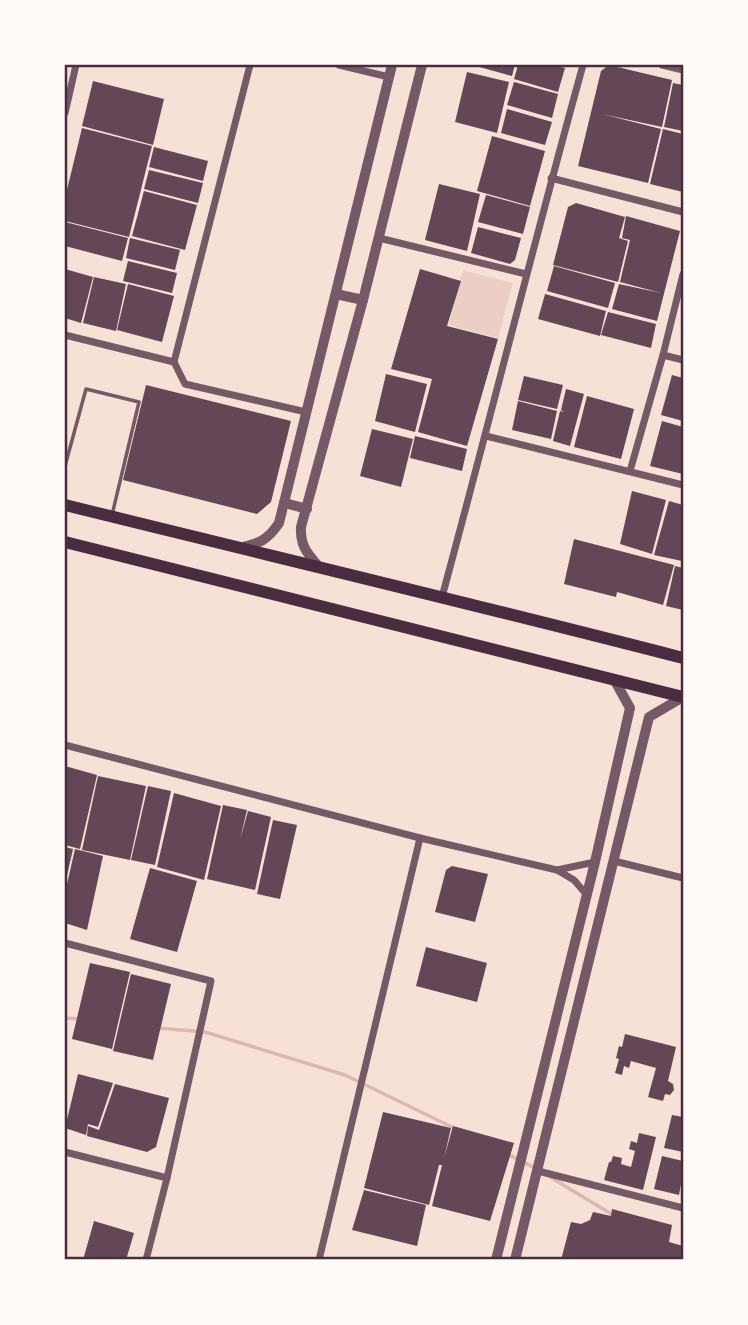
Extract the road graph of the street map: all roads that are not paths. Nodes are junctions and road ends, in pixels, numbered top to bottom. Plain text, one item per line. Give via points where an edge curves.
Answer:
1 (76, 65) edge
2 (250, 65) edge
3 (339, 65) edge
4 (392, 65) edge
5 (422, 65) edge
6 (583, 65) edge
7 (662, 65) edge
8 (683, 70) edge
9 (389, 77) junction
10 (65, 113) edge
11 (551, 178) junction
12 (683, 212) edge
13 (379, 238) junction
14 (526, 274) junction
15 (683, 274) edge
16 (336, 293) junction
17 (363, 300) junction
18 (65, 335) edge
19 (663, 355) junction
20 (683, 360) edge
21 (174, 362) junction
22 (306, 412) junction
23 (486, 436) junction
24 (65, 467) edge
25 (630, 471) junction
26 (683, 485) edge
27 (285, 503) junction
28 (65, 505) edge
29 (307, 509) junction
30 (111, 517) junction
31 (65, 542) edge
32 (237, 549) junction
33 (320, 569) junction
34 (442, 597) junction
35 (683, 658) edge
36 (615, 681) junction
37 (683, 697) edge
38 (65, 745) edge
39 (619, 759) junction
40 (640, 761) junction
41 (421, 838) junction
42 (614, 861) junction
43 (595, 862) junction
44 (557, 870) junction
45 (683, 878) edge
46 (586, 894) junction
47 (65, 943) edge
48 (65, 1152) edge
49 (538, 1171) junction
50 (167, 1178) junction
51 (683, 1208) edge
52 (146, 1260) edge
53 (319, 1260) edge
54 (496, 1260) edge
55 (515, 1260) edge

1 - 10 street
2 - 21 street
3 - 9 street
4 - 9 street
5 - 13 street
6 - 11 street
7 - 8 street
9 - 16 street
11 - 12 street
11 - 14 street
13 - 14 street
13 - 17 street
14 - 23 street
15 - 19 street
16 - 17 street
16 - 22 street
17 - 29 street
18 - 21 street
19 - 20 street
19 - 25 street
21 - 22 street via 185,384
22 - 27 street
23 - 25 street
23 - 34 street
24 - 30 lane via 86,389 139,402
25 - 26 street
27 - 29 street
27 - 32 street via 272,533 262,542
28 - 30 main road
29 - 33 street via 300,538
30 - 32 main road
31 - 36 main road
32 - 33 main road
33 - 34 main road
34 - 35 main road
36 - 37 main road
36 - 39 street via 630,708
37 - 40 street via 649,717
38 - 41 street
39 - 40 street via 632,740 639,745
39 - 43 street
40 - 42 street
41 - 44 street
41 - 53 street
42 - 45 street
42 - 49 street
43 - 44 street
43 - 46 street
44 - 46 street
46 - 54 street
47 - 50 street via 211,981
48 - 50 street
49 - 51 street
49 - 55 street
50 - 52 street

